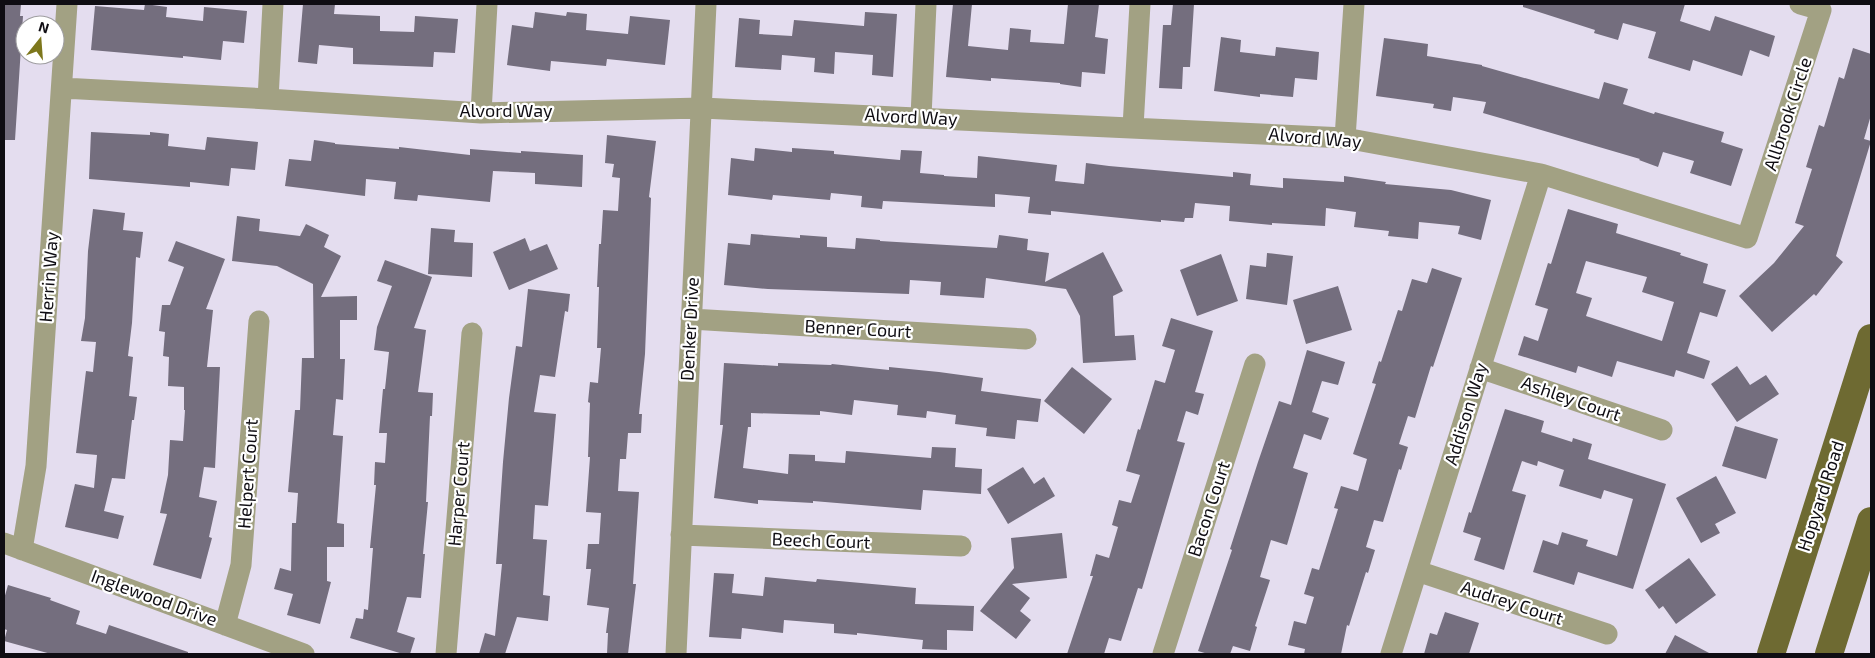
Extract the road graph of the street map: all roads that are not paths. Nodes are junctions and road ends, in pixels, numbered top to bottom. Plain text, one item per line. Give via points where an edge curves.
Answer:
1 (67, 4) edge
2 (273, 4) edge
3 (487, 4) edge
4 (706, 4) edge
5 (926, 4) edge
6 (1140, 4) edge
7 (1354, 4) edge
8 (1800, 4) edge
9 (62, 88) junction
10 (268, 98) junction
11 (702, 108) junction
12 (481, 113) junction
13 (921, 117) junction
14 (1133, 127) junction
15 (1345, 138) junction
16 (1542, 174) junction
17 (1747, 238) joint
18 (691, 319) junction
19 (259, 321) dead end
20 (472, 333) dead end
21 (1871, 338) edge
22 (1026, 339) dead end
23 (1255, 364) dead end
24 (1480, 368) junction
25 (1662, 430) dead end
26 (1871, 521) edge
27 (681, 535) junction
28 (960, 546) dead end
29 (13, 547) edge
30 (1417, 571) junction
31 (225, 624) junction
32 (1608, 634) dead end
33 (304, 654) edge
34 (446, 654) edge
35 (676, 654) edge
36 (1163, 654) edge
37 (1391, 654) edge
38 (1771, 654) edge
39 (1830, 654) edge

1 - 9 street, Herrin Way
2 - 10 street
3 - 12 street
4 - 11 street, Denker Drive
5 - 13 street
6 - 14 street
7 - 15 street
8 - 17 street, Allbrook Circle via 1821,10
9 - 10 street, Alvord Way
9 - 29 street, Herrin Way via 36,466
10 - 12 street, Alvord Way
11 - 12 street, Alvord Way
11 - 13 street, Alvord Way
11 - 18 street, Denker Drive
13 - 14 street, Alvord Way
14 - 15 street, Alvord Way
15 - 16 street, Alvord Way
16 - 17 street, Alvord Way
16 - 24 street, Addison Way
18 - 22 street, Benner Court
18 - 27 street, Denker Drive
19 - 31 street, Helpert Court via 241,566
20 - 34 street, Harper Court
21 - 38 main road, Hopyard Road
23 - 36 street, Bacon Court
24 - 25 street, Ashley Court
24 - 30 street, Addison Way
26 - 39 main road
27 - 28 street, Beech Court
27 - 35 street, Denker Drive
29 - 31 street, Inglewood Drive
30 - 32 street, Audrey Court
30 - 37 street, Addison Way
31 - 33 street, Inglewood Drive

